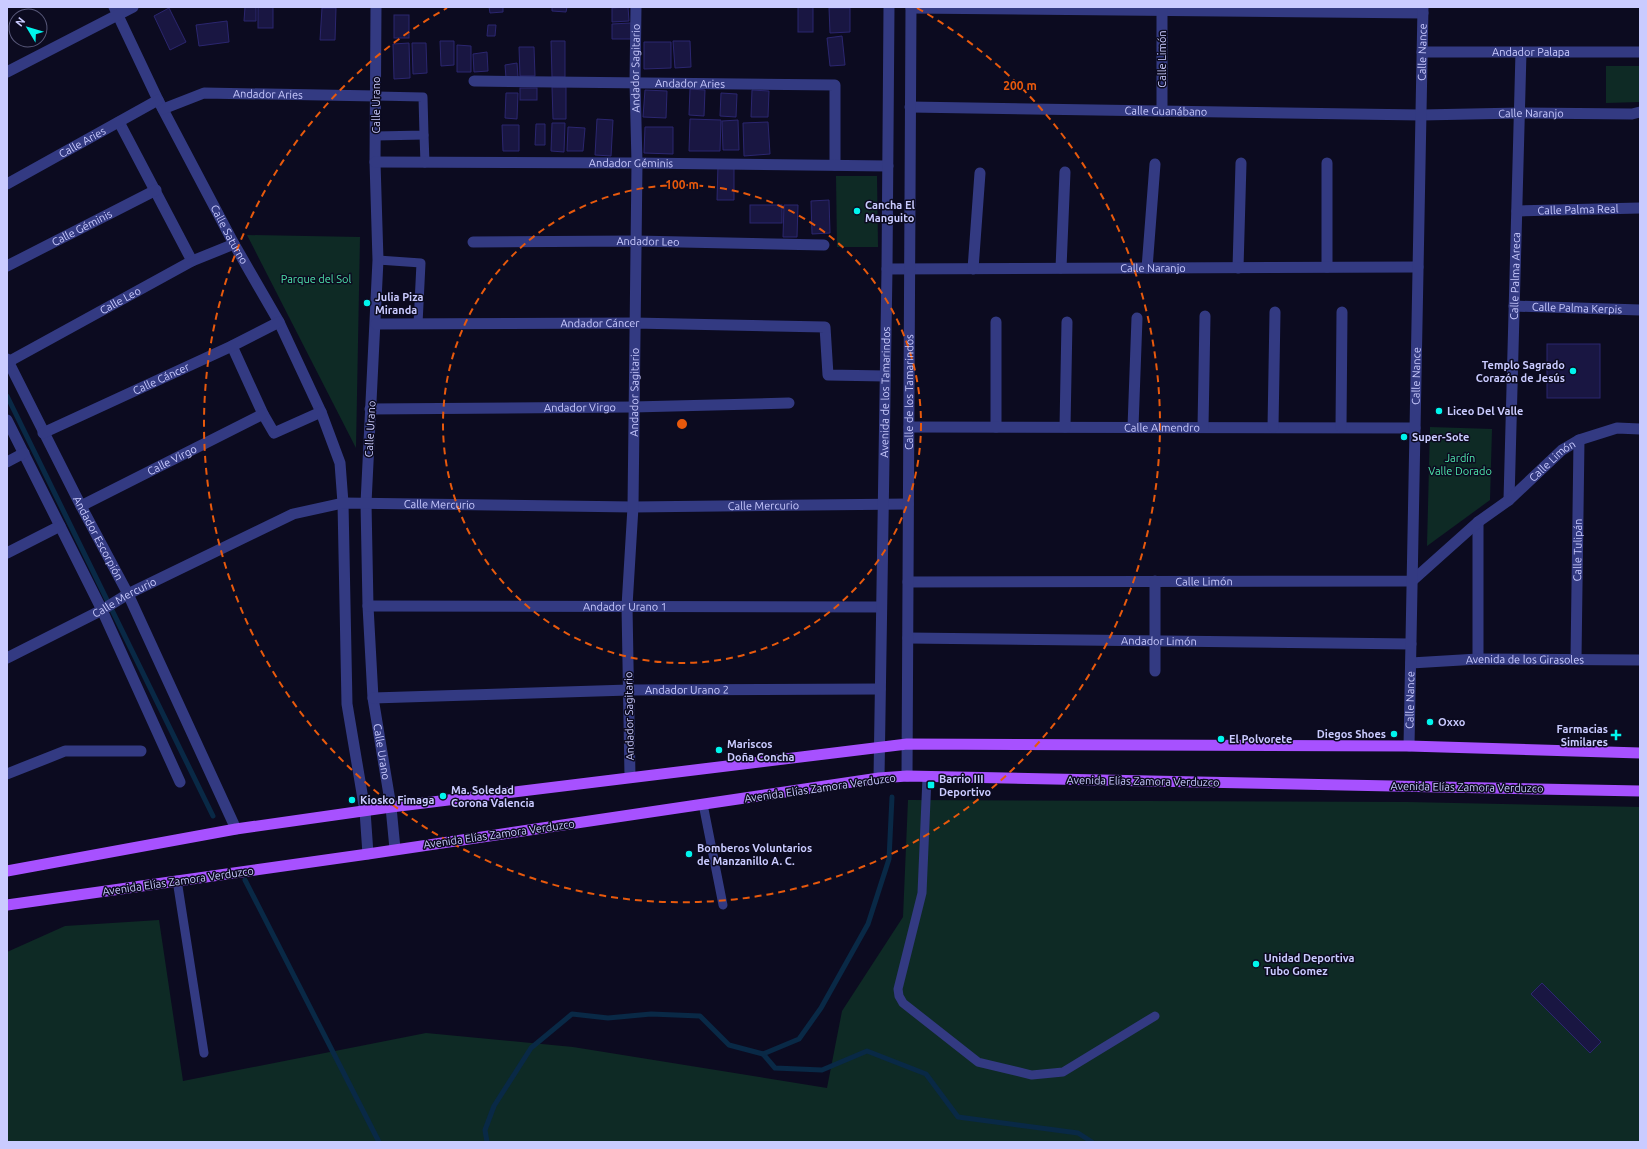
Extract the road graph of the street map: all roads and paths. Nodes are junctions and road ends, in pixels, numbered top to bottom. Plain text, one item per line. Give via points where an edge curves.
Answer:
1 (133, 7) edge
2 (376, 7) edge
3 (636, 7) edge
4 (889, 7) edge
5 (911, 8) edge
6 (1162, 9) edge
7 (1423, 10) edge
8 (116, 11) edge
9 (1422, 52) junction
10 (1522, 52) junction
11 (1640, 52) edge
12 (7, 72) edge
13 (474, 81) dead end
14 (635, 82) junction
15 (376, 96) junction
16 (161, 104) junction
17 (910, 107) junction
18 (1162, 111) junction
19 (1640, 112) edge
20 (1520, 113) junction
21 (1421, 115) junction
22 (119, 122) junction
23 (424, 135) junction
24 (376, 136) junction
25 (375, 162) junction
26 (425, 163) junction
27 (637, 163) junction
28 (1241, 163) dead end
29 (1327, 163) dead end
30 (1155, 164) dead end
31 (835, 165) junction
32 (888, 166) junction
33 (1065, 172) dead end
34 (980, 173) dead end
35 (7, 184) edge
36 (156, 190) junction
37 (1640, 208) edge
38 (1517, 211) junction
39 (636, 241) junction
40 (473, 242) dead end
41 (234, 244) junction
42 (824, 245) dead end
43 (378, 260) junction
44 (192, 262) junction
45 (7, 266) edge
46 (1327, 267) junction
47 (1418, 267) junction
48 (973, 268) junction
49 (1061, 268) junction
50 (1147, 268) junction
51 (1238, 268) junction
52 (887, 269) junction
53 (910, 269) junction
54 (1514, 306) junction
55 (1640, 310) edge
56 (1275, 312) dead end
57 (1342, 312) dead end
58 (1205, 316) dead end
59 (1137, 318) dead end
60 (279, 322) junction
61 (634, 322) junction
62 (996, 322) dead end
63 (1067, 322) dead end
64 (376, 324) junction
65 (418, 324) junction
66 (232, 346) junction
67 (8, 360) edge
68 (885, 376) junction
69 (789, 403) dead end
70 (633, 407) junction
71 (370, 409) junction
72 (320, 412) junction
73 (263, 414) junction
74 (7, 420) edge
75 (909, 427) junction
76 (996, 427) junction
77 (1065, 427) junction
78 (1133, 427) junction
79 (1203, 427) junction
80 (1273, 428) junction
81 (1341, 428) junction
82 (1415, 428) junction
83 (1640, 429) edge
84 (43, 433) junction
85 (1579, 440) junction
86 (24, 454) junction
87 (7, 462) edge
88 (1509, 500) junction
89 (344, 503) junction
90 (366, 503) junction
91 (908, 504) junction
92 (882, 505) junction
93 (81, 506) junction
94 (633, 507) junction
95 (1478, 522) junction
96 (60, 526) junction
97 (7, 552) edge
98 (1155, 581) junction
99 (1412, 581) junction
100 (908, 582) junction
101 (124, 597) junction
102 (368, 606) junction
103 (627, 606) junction
104 (881, 607) junction
105 (102, 610) junction
106 (908, 638) junction
107 (1155, 641) junction
108 (1411, 644) junction
109 (7, 658) edge
110 (1478, 659) junction
111 (1576, 659) junction
112 (1640, 660) edge
113 (1411, 663) junction
114 (1155, 671) dead end
115 (880, 688) junction
116 (629, 690) junction
117 (373, 698) junction
118 (907, 744) junction
119 (879, 746) junction
120 (1409, 746) junction
121 (141, 751) dead end
122 (1640, 753) edge
123 (7, 774) edge
124 (907, 776) junction
125 (630, 777) junction
126 (927, 777) junction
127 (879, 778) junction
128 (180, 782) dead end
129 (1640, 791) edge
130 (703, 804) junction
131 (392, 807) junction
132 (365, 811) junction
133 (236, 829) junction
134 (395, 849) junction
135 (368, 854) junction
136 (7, 871) edge
137 (177, 880) junction
138 (723, 905) dead end
139 (7, 906) edge
140 (1155, 1016) dead end
141 (204, 1053) dead end

1 - 8 street
2 - 15 street, Calle Urano
3 - 14 street, Andador Sagitario
4 - 32 street, Avenida de los Tamarindos
5 - 6 street
5 - 17 street, Calle de los Tamarindos
6 - 7 street
6 - 18 street, Calle Limón
7 - 9 street, Calle Nance
8 - 12 street
8 - 16 street, Calle Saturno
9 - 10 street, Andador Palapa
9 - 21 street, Calle Nance
10 - 11 street, Andador Palapa
10 - 20 street, Calle Palma Areca
13 - 14 street, Andador Aries
14 - 27 street, Andador Sagitario
14 - 31 street, Andador Aries via 835,85
15 - 16 street, Andador Aries via 204,93
15 - 23 lane via 423,97
15 - 24 street, Calle Urano
16 - 22 street, Calle Aries
16 - 41 street, Calle Saturno
17 - 18 street, Calle Guanábano
17 - 53 street, Calle de los Tamarindos
18 - 21 street, Calle Guanábano
19 - 20 street, Calle Naranjo
20 - 21 street, Calle Naranjo
20 - 38 street, Calle Palma Areca
21 - 47 street, Calle Nance
22 - 35 street, Calle Aries
22 - 36 street
23 - 24 lane
23 - 26 lane
24 - 25 street, Calle Urano
25 - 26 street, Andador Géminis
25 - 43 street, Calle Urano
26 - 27 street, Andador Géminis
27 - 31 street, Andador Géminis
27 - 39 street, Andador Sagitario
28 - 51 street
29 - 46 street
30 - 50 street
31 - 32 street, Andador Géminis
32 - 52 street, Avenida de los Tamarindos
33 - 49 street
34 - 48 street
36 - 44 street
36 - 45 street, Calle Géminis
37 - 38 street, Calle Palma Real
38 - 54 street, Calle Palma Areca
39 - 40 street, Andador Leo
39 - 42 street, Andador Leo
39 - 61 street, Andador Sagitario
41 - 44 street, Calle Leo
41 - 60 street, Calle Saturno
43 - 64 street, Calle Urano
43 - 65 lane via 421,263
44 - 67 street, Calle Leo
46 - 47 street, Calle Naranjo
46 - 51 street, Calle Naranjo
47 - 82 street, Calle Nance
48 - 49 street, Calle Naranjo
48 - 53 street, Calle Naranjo
49 - 50 street, Calle Naranjo
50 - 51 street, Calle Naranjo
52 - 53 street, Calle Naranjo
52 - 68 street, Avenida de los Tamarindos
53 - 75 street, Calle de los Tamarindos
54 - 55 street, Calle Palma Kerpis
54 - 88 street, Calle Palma Areca
56 - 80 street
57 - 81 street
58 - 79 street
59 - 78 street
60 - 66 street, Calle Cáncer
60 - 72 street, Calle Saturno
61 - 65 street, Andador Cáncer
61 - 68 street, Andador Cáncer via 825,327 828,375
61 - 70 street, Andador Sagitario
62 - 76 street
63 - 77 street
64 - 65 street, Andador Cáncer
64 - 71 street, Calle Urano
66 - 73 street
66 - 84 street, Calle Cáncer
67 - 84 street, Andador Escorpión
68 - 92 street, Avenida de los Tamarindos
69 - 70 street, Andador Virgo
70 - 71 street, Andador Virgo
70 - 94 street, Andador Sagitario
71 - 90 street, Calle Urano
72 - 73 street via 274,433
72 - 89 street, Calle Saturno via 340,463
73 - 93 street, Calle Virgo
74 - 86 street
75 - 76 street, Calle Almendro
75 - 91 street, Calle de los Tamarindos
76 - 77 street, Calle Almendro
77 - 78 street, Calle Almendro
78 - 79 street, Calle Almendro
79 - 80 street, Calle Almendro
80 - 81 street, Calle Almendro
81 - 82 street, Calle Almendro
82 - 99 street, Calle Nance
83 - 85 street, Calle Limón via 1616,428
84 - 93 street, Andador Escorpión
85 - 88 street, Calle Limón via 1562,450
85 - 111 street, Calle Tulipán
86 - 87 street
86 - 96 street
88 - 95 street, Calle Limón
89 - 90 street, Calle Mercurio
89 - 101 street, Calle Mercurio via 292,514
89 - 132 street via 347,704
90 - 94 street, Calle Mercurio
90 - 102 street, Calle Urano
91 - 92 street, Calle Mercurio
91 - 100 street, Calle de los Tamarindos
92 - 94 street, Calle Mercurio
92 - 104 street, Avenida de los Tamarindos
93 - 101 street, Andador Escorpión
94 - 103 street, Andador Sagitario
95 - 99 street, Calle Limón
95 - 110 street
96 - 97 street
96 - 105 street
98 - 99 street, Calle Limón
98 - 100 street, Calle Limón
98 - 107 street
99 - 108 street, Calle Nance
100 - 106 street, Calle de los Tamarindos
101 - 105 street, Calle Mercurio
101 - 133 street, Andador Escorpión
102 - 103 street, Andador Urano 1
102 - 117 street, Calle Urano
103 - 104 street, Andador Urano 1
103 - 116 street, Andador Sagitario
104 - 115 street, Avenida de los Tamarindos
105 - 109 street, Calle Mercurio
105 - 128 street
106 - 107 street, Andador Limón
106 - 118 street, Calle de los Tamarindos
107 - 108 street, Andador Limón
107 - 114 street
108 - 113 street, Calle Nance
110 - 111 street, Avenida de los Girasoles
110 - 113 street, Avenida de los Girasoles
111 - 112 street, Avenida de los Girasoles
113 - 120 street, Calle Nance
115 - 116 street, Andador Urano 2
115 - 119 street, Avenida de los Tamarindos
116 - 117 street, Andador Urano 2
116 - 125 street, Andador Sagitario
117 - 131 street, Calle Urano
118 - 119 main road
118 - 120 main road
118 - 124 street, Calle de los Tamarindos
119 - 125 main road
119 - 127 street, Avenida de los Tamarindos
120 - 122 main road
121 - 123 street via 65,750
124 - 126 main road, Avenida Elías Zamora Verduzco
124 - 127 main road, Avenida Elías Zamora Verduzco
125 - 131 main road
126 - 129 main road, Avenida Elías Zamora Verduzco
126 - 140 lane via 922,893 898,989 903,1003 978,1062 1032,1075 1063,1072
127 - 130 main road, Avenida Elías Zamora Verduzco
130 - 134 main road, Avenida Elías Zamora Verduzco
130 - 138 lane
131 - 132 main road
131 - 134 street, Calle Urano
132 - 133 main road
132 - 135 street
133 - 136 main road
134 - 135 main road, Avenida Elías Zamora Verduzco
135 - 137 main road, Avenida Elías Zamora Verduzco
137 - 139 main road, Avenida Elías Zamora Verduzco
137 - 141 lane

